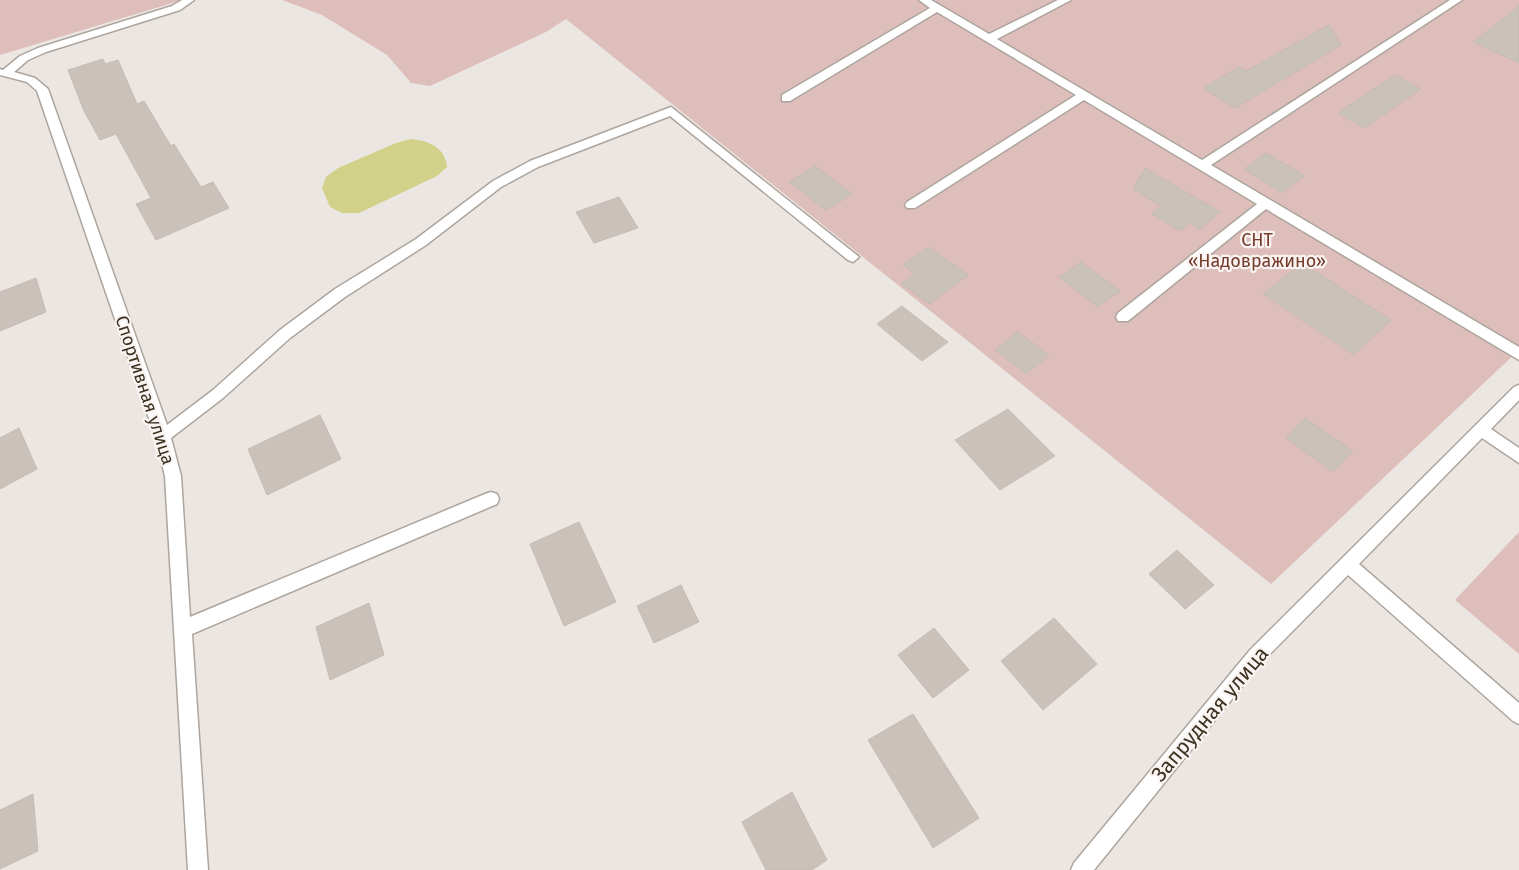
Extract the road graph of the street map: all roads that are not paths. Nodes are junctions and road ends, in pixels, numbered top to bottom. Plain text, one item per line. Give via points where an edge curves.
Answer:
1 (189, 0) edge
2 (924, 0) edge
3 (1066, 0) edge
4 (1456, 0) edge
5 (937, 8) junction
6 (988, 38) junction
7 (3, 72) edge
8 (1084, 94) junction
9 (786, 98) dead end
10 (1202, 165) junction
11 (1266, 203) junction
12 (911, 205) dead end
13 (853, 257) dead end
14 (1123, 317) dead end
15 (1519, 354) edge
16 (1519, 391) edge
17 (1480, 429) junction
18 (163, 436) junction
19 (1519, 456) edge
20 (491, 499) dead end
21 (1347, 564) junction
22 (183, 629) junction
23 (1519, 715) edge
24 (198, 870) edge
25 (1081, 870) edge

1 - 7 street via 176,8 42,50
2 - 5 street
3 - 6 street
4 - 10 street
5 - 6 street
5 - 9 street
6 - 8 street
7 - 18 street, Спортивная улица via 31,80 42,89
8 - 10 street
8 - 12 street
10 - 11 street
11 - 14 street
11 - 15 street
13 - 18 street via 670,111 534,164 497,184 421,242 340,293 284,334 218,394
16 - 17 street, Запрудная улица
17 - 19 street
17 - 21 street, Запрудная улица
18 - 22 street, Спортивная улица via 173,476
20 - 22 street
21 - 23 street
21 - 25 street, Запрудная улица via 1256,656
22 - 24 street, Спортивная улица

